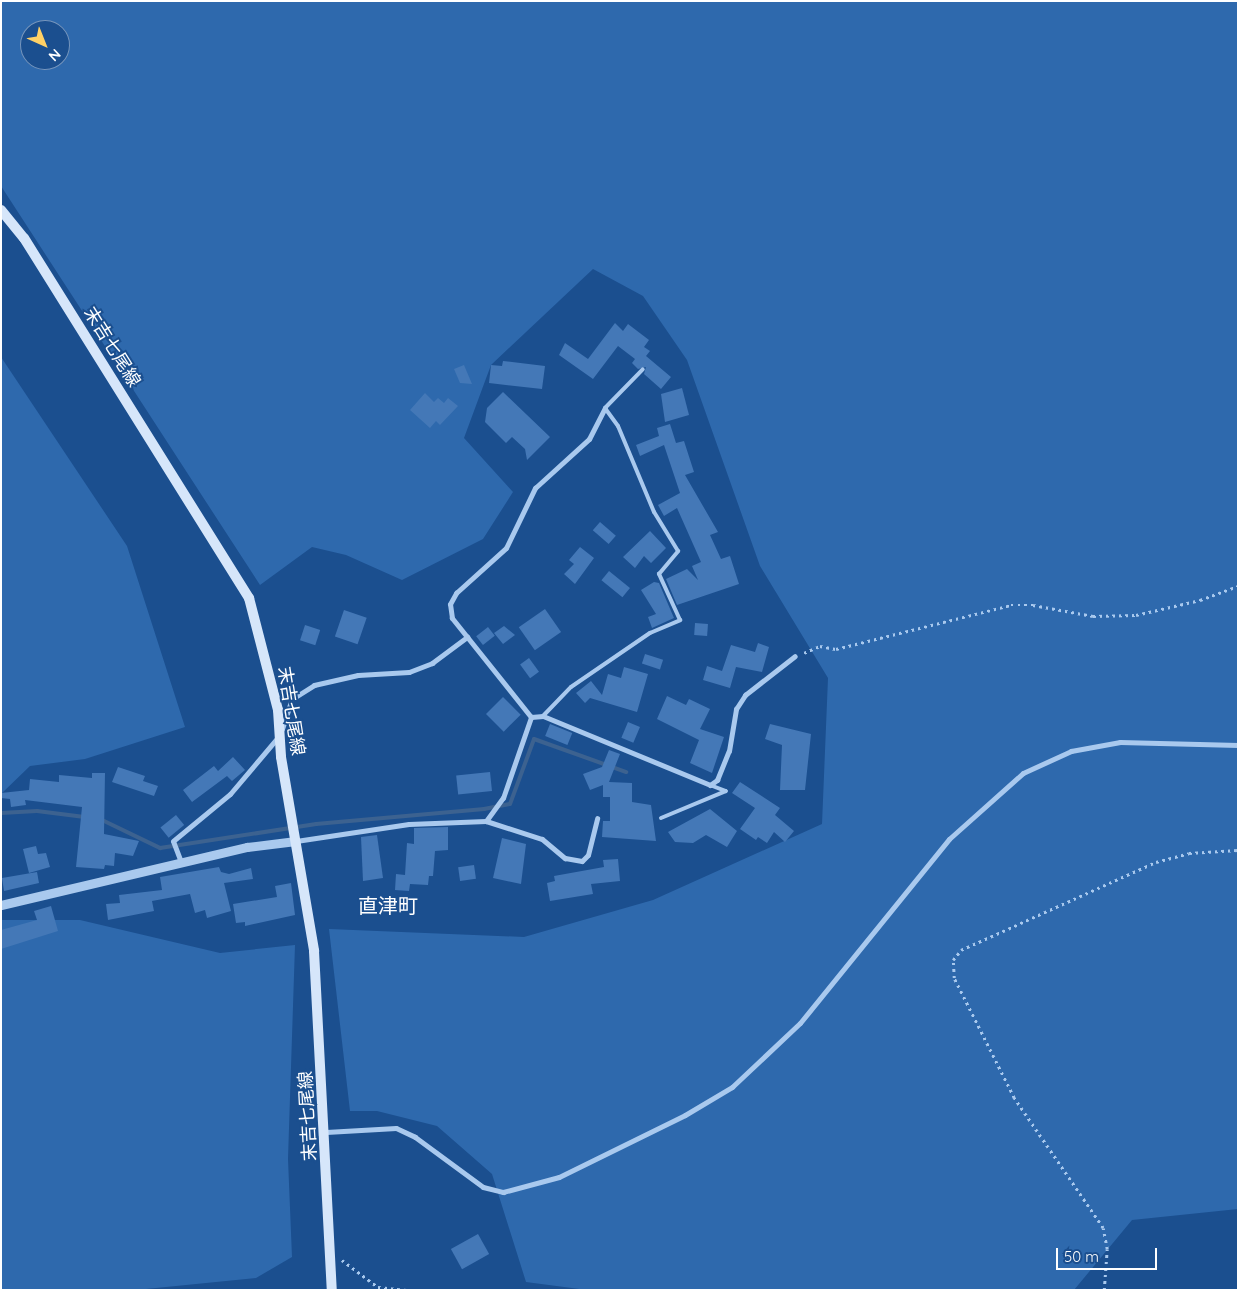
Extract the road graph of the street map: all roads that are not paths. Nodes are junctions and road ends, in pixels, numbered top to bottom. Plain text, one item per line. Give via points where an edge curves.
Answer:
1 (1, 210) edge
2 (643, 369) dead end
3 (605, 408) junction
4 (467, 637) junction
5 (795, 656) road end
6 (543, 716) junction
7 (530, 717) junction
8 (280, 735) junction
9 (1238, 745) edge
10 (710, 784) junction
11 (597, 818) dead end
12 (661, 818) dead end
13 (486, 821) junction
14 (296, 841) junction
15 (180, 862) junction
16 (1, 905) edge
17 (326, 1132) junction
18 (332, 1290) edge

1 - 8 main road, 末吉七尾線 via 24,238 249,598 270,671
2 - 3 lane
3 - 4 street via 589,439 535,488 506,548 452,598 450,613
3 - 6 lane via 618,426 654,512 678,551 659,574 680,620 650,633 571,687
4 - 7 street
4 - 8 street via 432,663 409,672 358,675 314,685 292,699
5 - 10 street via 745,695 736,709 729,751 717,780
6 - 7 street
6 - 10 street
7 - 13 street via 503,798
8 - 14 main road, 末吉七尾線
8 - 15 street via 230,794 173,842
9 - 17 street via 1120,742 1071,751 1023,773 949,838 800,1023 732,1087 684,1115 559,1177 503,1192 483,1187 415,1137 396,1128
10 - 12 lane via 726,791
11 - 13 street via 588,855 572,861 542,839
13 - 14 street via 409,824
14 - 15 street
14 - 17 main road, 末吉七尾線 via 314,951
15 - 16 street
17 - 18 main road, 末吉七尾線

